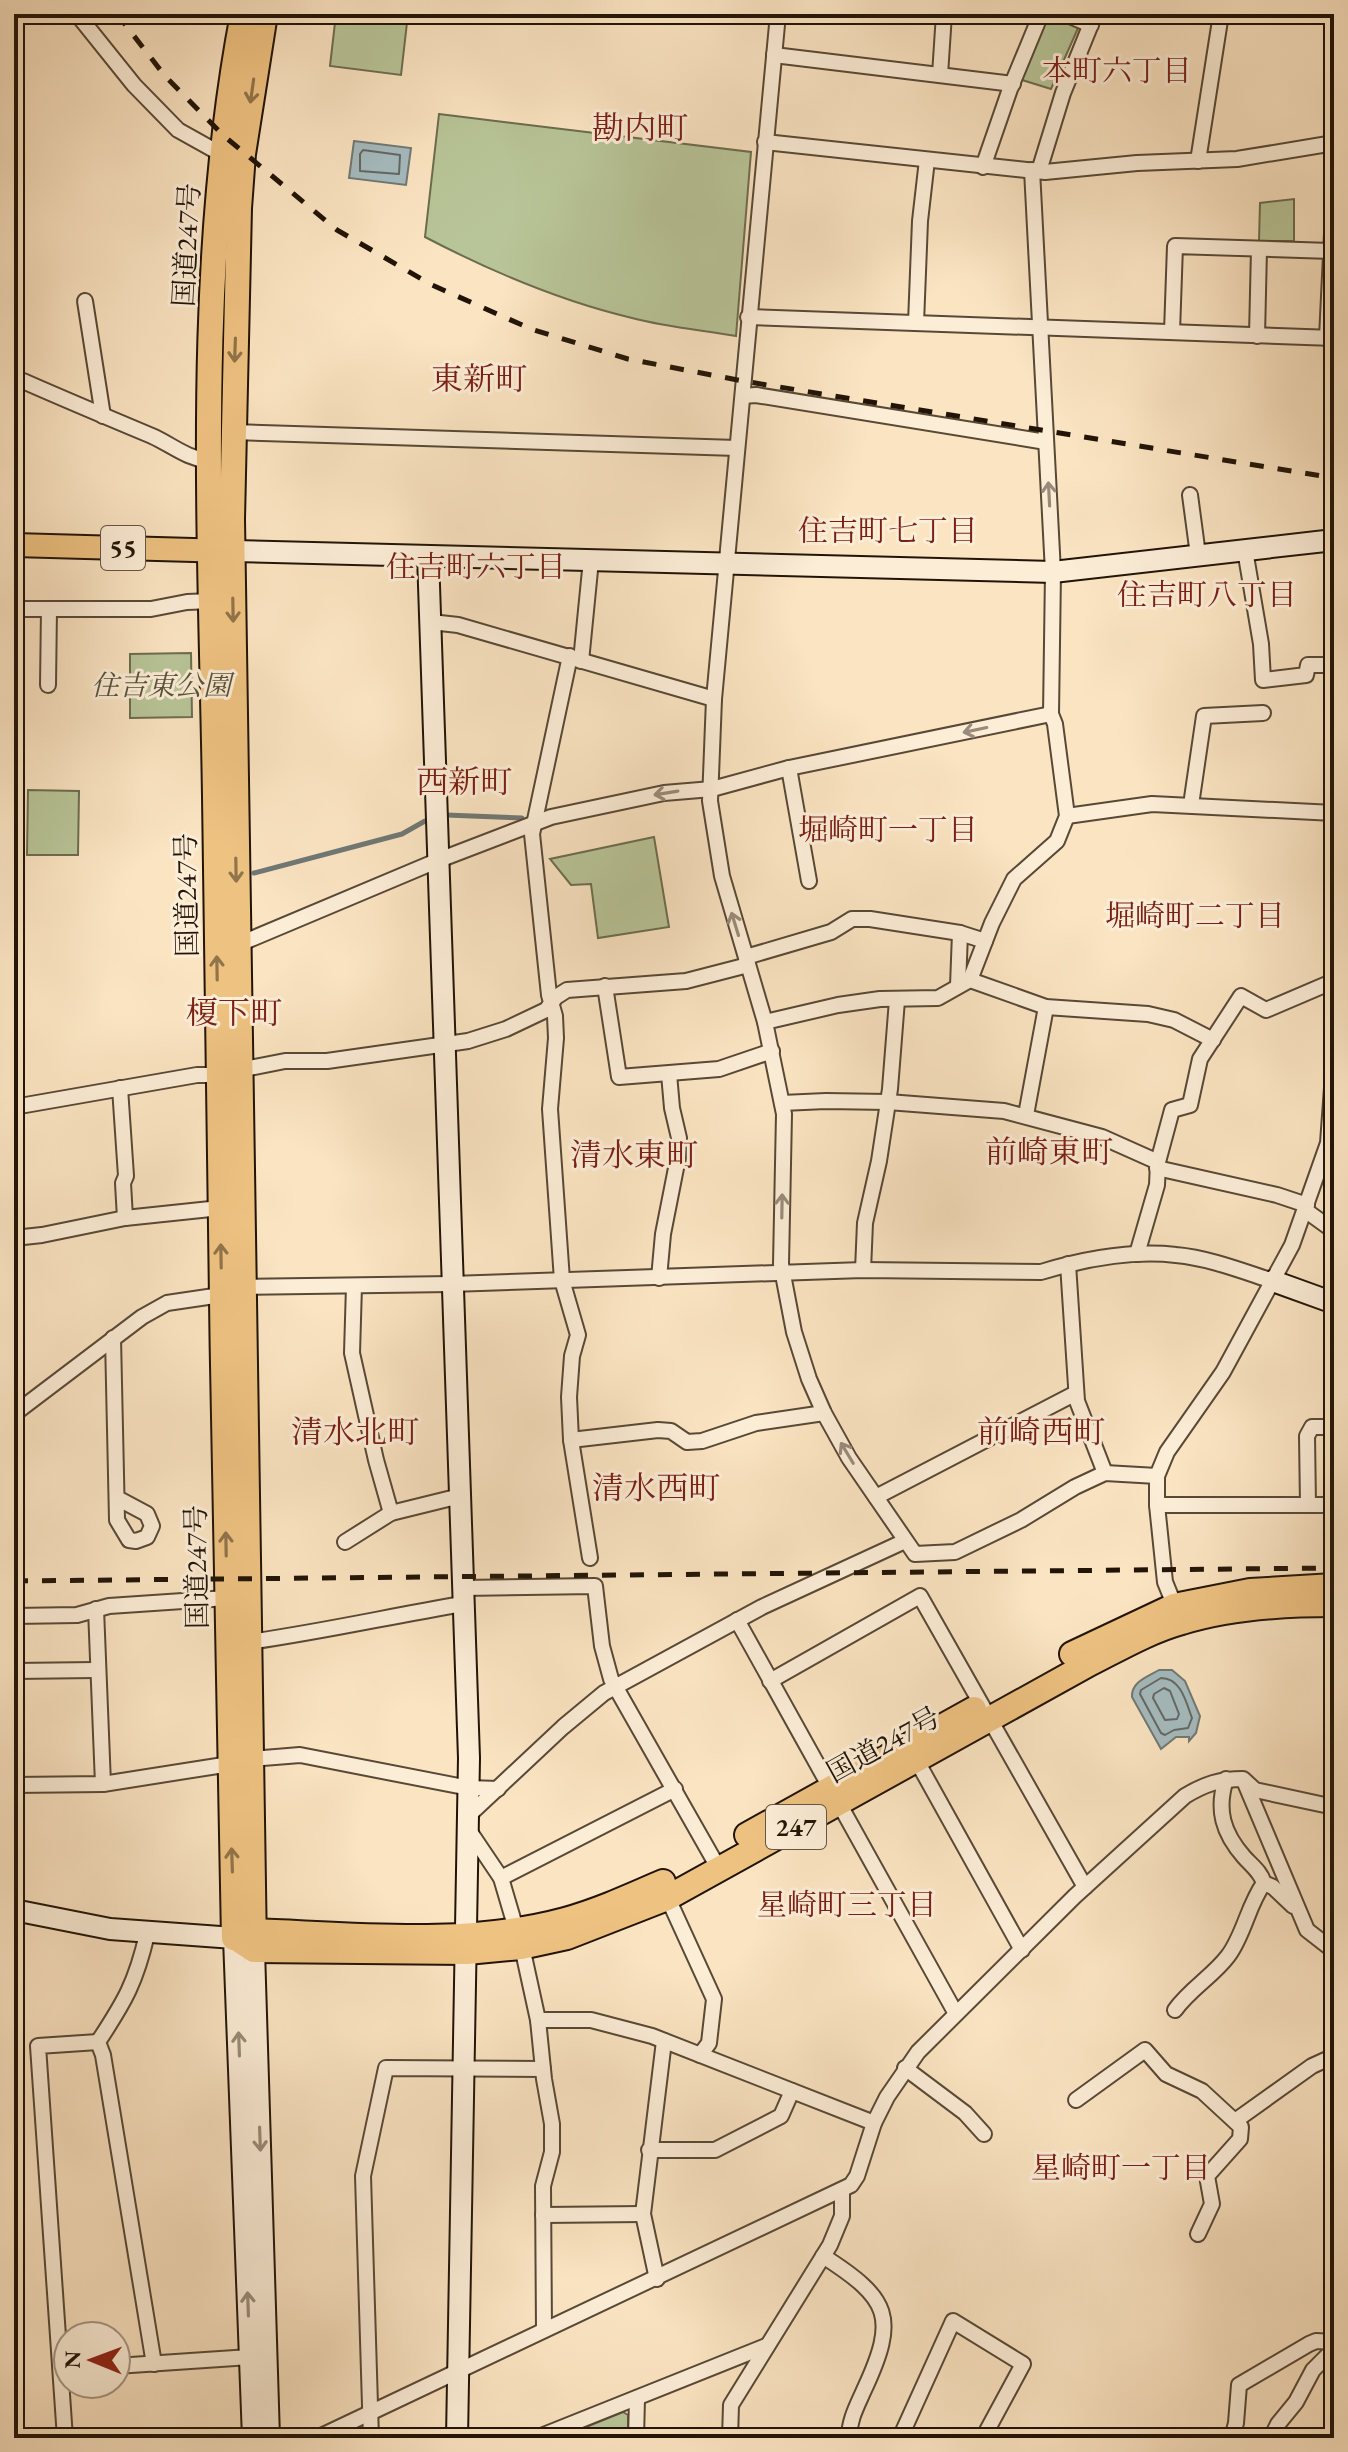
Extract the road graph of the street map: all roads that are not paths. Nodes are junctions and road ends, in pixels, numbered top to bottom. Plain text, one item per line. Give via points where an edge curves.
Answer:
1 (77, 14) edge
2 (243, 14) edge
3 (265, 14) edge
4 (778, 14) edge
5 (944, 14) edge
6 (1041, 14) edge
7 (1065, 14) edge
8 (1221, 14) edge
9 (1093, 19) edge
10 (774, 55) junction
11 (940, 75) junction
12 (1013, 84) junction
13 (765, 142) junction
14 (1334, 143) edge
15 (221, 154) junction
16 (927, 160) junction
17 (1198, 161) junction
18 (983, 167) junction
19 (1036, 171) junction
20 (1334, 192) edge
21 (1259, 249) junction
22 (1331, 251) junction
23 (85, 301) dead end
24 (748, 317) junction
25 (916, 323) junction
26 (1042, 328) junction
27 (1172, 332) junction
28 (1257, 336) junction
29 (1330, 338) edge
30 (14, 381) edge
31 (743, 396) junction
32 (103, 416) junction
33 (233, 432) junction
34 (1046, 442) junction
35 (737, 448) junction
36 (209, 461) junction
37 (1190, 495) dead end
38 (1334, 540) edge
39 (14, 545) edge
40 (1245, 550) junction
41 (221, 551) junction
42 (1198, 555) junction
43 (428, 556) junction
44 (591, 560) junction
45 (727, 563) junction
46 (1053, 572) junction
47 (212, 601) junction
48 (14, 609) edge
49 (49, 609) junction
50 (431, 622) junction
51 (576, 659) junction
52 (1334, 665) edge
53 (48, 685) dead end
54 (714, 699) junction
55 (1263, 713) dead end
56 (1051, 714) junction
57 (789, 768) junction
58 (712, 789) junction
59 (1191, 805) junction
60 (1334, 813) edge
61 (1067, 816) junction
62 (534, 824) junction
63 (439, 860) junction
64 (809, 881) dead end
65 (960, 933) junction
66 (985, 941) junction
67 (237, 945) junction
68 (747, 961) junction
69 (1334, 981) edge
70 (964, 983) junction
71 (605, 986) junction
72 (897, 1000) junction
73 (551, 1003) junction
74 (1046, 1007) junction
75 (765, 1022) junction
76 (1213, 1040) junction
77 (444, 1045) junction
78 (772, 1051) junction
79 (1334, 1060) edge
80 (1334, 1070) edge
81 (228, 1072) junction
82 (669, 1074) junction
83 (120, 1088) junction
84 (888, 1102) junction
85 (782, 1103) junction
86 (14, 1107) edge
87 (1026, 1115) junction
88 (1158, 1165) junction
89 (220, 1208) junction
90 (1306, 1208) junction
91 (125, 1218) junction
92 (1334, 1231) edge
93 (14, 1238) edge
94 (1137, 1254) junction
95 (1068, 1264) junction
96 (863, 1270) junction
97 (783, 1274) junction
98 (659, 1278) junction
99 (562, 1280) junction
100 (1273, 1281) junction
101 (451, 1284) junction
102 (354, 1286) junction
103 (232, 1291) junction
104 (1334, 1303) edge
105 (113, 1338) junction
106 (1076, 1393) junction
107 (824, 1413) junction
108 (14, 1414) edge
109 (1334, 1427) edge
110 (571, 1440) junction
111 (1105, 1473) junction
112 (1157, 1476) junction
113 (460, 1496) junction
114 (876, 1497) junction
115 (117, 1498) dead end
116 (1157, 1505) junction
117 (1308, 1505) junction
118 (1334, 1505) edge
119 (391, 1513) junction
120 (905, 1541) junction
121 (345, 1542) dead end
122 (590, 1558) dead end
123 (1334, 1586) edge
124 (463, 1596) junction
125 (227, 1598) junction
126 (1334, 1604) edge
127 (96, 1609) junction
128 (1178, 1614) junction
129 (14, 1616) edge
130 (737, 1620) junction
131 (249, 1642) junction
132 (96, 1670) junction
133 (14, 1671) edge
134 (770, 1681) junction
135 (617, 1686) junction
136 (986, 1712) junction
137 (912, 1753) junction
138 (241, 1762) junction
139 (1226, 1779) junction
140 (1243, 1779) junction
141 (103, 1784) junction
142 (14, 1785) edge
143 (469, 1788) junction
144 (498, 1789) junction
145 (675, 1789) junction
146 (834, 1796) junction
147 (1334, 1807) edge
148 (468, 1822) junction
149 (716, 1862) junction
150 (501, 1878) junction
151 (1264, 1883) junction
152 (1085, 1887) junction
153 (664, 1890) junction
154 (1296, 1909) junction
155 (14, 1910) edge
156 (147, 1934) junction
157 (518, 1938) junction
158 (247, 1940) junction
159 (467, 1944) junction
160 (1022, 1950) junction
161 (1334, 1951) edge
162 (1175, 2010) dead end
163 (955, 2012) junction
164 (538, 2020) junction
165 (664, 2041) junction
166 (98, 2042) junction
167 (700, 2055) junction
168 (1334, 2056) edge
169 (465, 2068) junction
170 (905, 2068) junction
171 (543, 2069) junction
172 (792, 2091) junction
173 (1076, 2100) dead end
174 (1235, 2121) junction
175 (874, 2123) junction
176 (984, 2134) dead end
177 (649, 2150) junction
178 (842, 2191) junction
179 (643, 2214) junction
180 (543, 2215) junction
181 (1198, 2234) dead end
182 (823, 2256) junction
183 (657, 2279) junction
184 (60, 2320) edge
185 (544, 2330) junction
186 (1334, 2342) edge
187 (767, 2346) junction
188 (1334, 2349) edge
189 (250, 2357) junction
190 (154, 2364) junction
191 (132, 2365) edge
192 (459, 2371) junction
193 (637, 2398) junction
194 (64, 2400) edge
195 (370, 2413) junction
196 (65, 2438) edge
197 (253, 2438) edge
198 (269, 2438) edge
199 (317, 2438) edge
200 (371, 2438) edge
201 (457, 2438) edge
202 (541, 2438) edge
203 (636, 2438) edge
204 (730, 2438) edge
205 (849, 2438) edge
206 (900, 2438) edge
207 (983, 2438) edge
208 (1232, 2438) edge
209 (1271, 2438) edge

1 - 15 street via 178,130
2 - 15 highway, 国道247号
3 -> 33 highway, 国道247号 via 243,154
4 - 10 street
5 - 11 street
6 - 12 street
7 - 9 street
8 - 17 street
9 - 19 street
10 - 11 street
10 - 13 street
11 - 12 street
12 - 18 street
13 - 16 street
13 - 24 street
14 - 17 street
15 - 36 highway, 国道247号
16 - 18 street
16 - 25 street
17 - 19 street
18 - 19 street
19 - 26 street
20 - 22 street
21 - 22 street
21 - 27 street via 1175,246
21 - 28 street
22 - 29 street
23 - 32 street
24 - 25 street
24 - 31 street
25 - 26 street
26 - 27 street
26 - 34 street
27 - 28 street
28 - 29 street
30 - 32 street
31 - 34 street
31 - 35 street
32 - 36 street via 177,452
33 - 35 street
33 - 41 highway, 国道247号
46 -> 34 street
35 - 45 street
36 - 41 highway, 国道247号
37 - 42 street
38 - 40 street
39 - 41 main road, 55
40 - 42 street
40 - 52 street via 1263,680 1306,675 1308,665
41 - 43 street
41 - 47 highway, 国道247号
41 -> 67 highway, 国道247号
42 - 46 street
43 - 44 street
43 - 50 street
44 - 45 street
44 - 51 street
45 - 46 street
45 - 54 street
46 - 56 street
47 - 49 street via 151,609
81 -> 47 highway, 国道247号
48 - 49 street
49 - 53 street
50 - 51 street
50 - 63 street
51 - 54 street
51 - 62 street
54 - 58 street
55 - 59 street via 1204,716
56 -> 57 street
56 - 61 street
57 - 58 street
57 - 64 street
58 -> 62 street via 664,793
68 -> 58 street via 722,876
59 - 60 street
59 - 61 street via 1142,804
61 - 66 street via 1057,841 1014,879
62 - 63 street
62 - 73 street
63 - 67 street
63 - 77 street
65 - 66 street
65 - 68 street via 852,919 831,932
65 - 70 street
66 - 70 street
67 - 81 highway, 国道247号
68 - 71 street via 686,981
68 - 75 street
69 - 76 street via 1266,1010 1241,996
70 - 72 street via 938,998
70 - 74 street
71 - 73 street via 567,990
71 - 82 street via 619,1077
72 - 75 street via 838,1005
72 - 84 street
73 - 77 street via 506,1029
73 - 99 street via 556,1038 551,1140
74 - 76 street via 1148,1014 1174,1020
74 - 87 street
75 - 78 street
76 - 88 street via 1200,1059 1190,1105 1172,1110
77 - 81 street
77 - 101 street
78 - 82 street via 719,1069
78 - 85 street
79 - 80 street
80 - 90 street via 1328,1143
81 - 83 street
81 - 89 highway, 国道247号
81 - 103 highway, 国道247号
82 - 98 street via 678,1148
83 - 86 street
83 - 91 street
84 - 85 street
84 - 87 street
84 - 96 street via 865,1223
97 -> 85 street
87 - 88 street via 1102,1137
88 - 90 street via 1277,1195
88 - 94 street
89 - 91 street
103 -> 89 highway, 国道247号
90 - 92 street
90 - 100 street
91 - 93 street
94 - 95 street
94 - 100 street via 1178,1255
95 - 96 street via 1041,1272
95 - 106 street
96 - 97 street
97 - 98 street
97 - 107 street via 794,1332
98 - 99 street
99 - 101 street
99 - 110 street via 578,1335 569,1397
100 - 104 street
100 - 112 street
101 - 102 street
101 - 113 street
102 - 103 street
102 - 119 street via 352,1353
103 - 105 street via 167,1303
125 -> 103 highway, 国道247号
103 - 131 highway, 国道247号
105 - 108 street
105 - 115 street
106 - 111 street
106 - 114 street
107 - 110 street via 756,1423 702,1441 687,1442 671,1431 658,1430
114 -> 107 street
109 - 117 street via 1312,1427 1307,1436
110 - 122 street
111 - 112 street
111 - 120 street via 955,1552 915,1554
112 - 116 street
113 - 119 street
113 - 124 street
114 - 120 street
116 - 117 street
116 - 128 street via 1165,1582
117 - 118 street
119 - 121 street
120 - 130 street
123 - 128 highway, 国道247号 / 247 via 1250,1591
124 - 131 street via 309,1635
124 - 135 street via 595,1586 602,1646
124 - 143 street
125 - 127 street
125 - 138 highway, 国道247号
126 - 128 highway, 国道247号 / 247
127 - 129 street via 77,1615
127 - 132 street
128 - 136 highway, 国道247号 / 247 via 1083,1648
130 - 134 street
130 - 135 street
131 - 138 highway, 国道247号
132 - 133 street
132 - 141 street
134 - 136 street via 920,1596
134 - 146 street
135 - 144 street
135 - 145 street
136 - 137 highway, 国道247号 / 247
136 - 152 street
137 - 146 highway, 国道247号 / 247
137 - 160 street
138 - 141 street
138 - 143 street via 300,1755
138 - 158 highway, 国道247号
139 - 140 street
139 - 151 street via 1220,1814
139 - 152 street via 1185,1796
140 - 147 street via 1255,1790
140 - 154 street
141 - 142 street
143 - 144 street
143 - 148 street
144 - 148 street
145 - 149 street
145 - 150 street
146 - 149 highway, 国道247号 / 247
146 - 163 street
148 - 150 street
148 - 159 street
149 - 153 highway, 国道247号 / 247
150 - 157 street
151 - 154 street
151 - 162 street via 1230,1954
152 - 160 street
153 - 157 highway, 国道247号 / 247
153 - 167 street via 714,1999 709,2043
154 - 161 street via 1307,1930
155 - 156 street
156 - 158 street
156 - 166 street via 138,1974
157 - 159 highway, 国道247号 / 247
157 - 164 street
158 - 159 highway, 国道247号 / 247
189 -> 158 street
158 -> 198 street
159 - 169 street
160 - 163 street
163 - 170 street
164 - 165 street via 591,2020
164 - 171 street
165 - 167 street
165 - 177 street
166 - 184 street via 38,2046
166 - 190 street
167 - 172 street
168 - 174 street
169 - 171 street
169 - 192 street
169 - 195 street via 386,2068 363,2176
170 - 175 street
170 - 176 street
171 - 180 street via 552,2124
172 - 175 street
172 - 177 street via 781,2116 715,2150
173 - 174 street via 1145,2050 1166,2074 1202,2091
174 - 181 street via 1241,2127 1240,2139 1207,2176 1212,2204
175 - 178 street via 857,2176
177 - 179 street
178 - 182 street via 842,2216
178 - 183 street
179 - 180 street
179 - 183 street
180 - 185 street
182 - 187 street
182 - 205 street via 867,2288 882,2315 883,2345 854,2412
183 - 185 street
185 - 192 street
186 - 208 street via 1309,2344 1239,2385
187 - 193 street
187 - 204 street via 731,2405
188 - 209 street via 1313,2370
189 - 190 street
189 - 197 street
190 - 191 street
192 - 195 street
192 - 201 street
193 - 202 street
193 - 203 street
194 - 196 street
195 - 199 street
195 - 200 street
206 - 207 street via 953,2321 1023,2364

